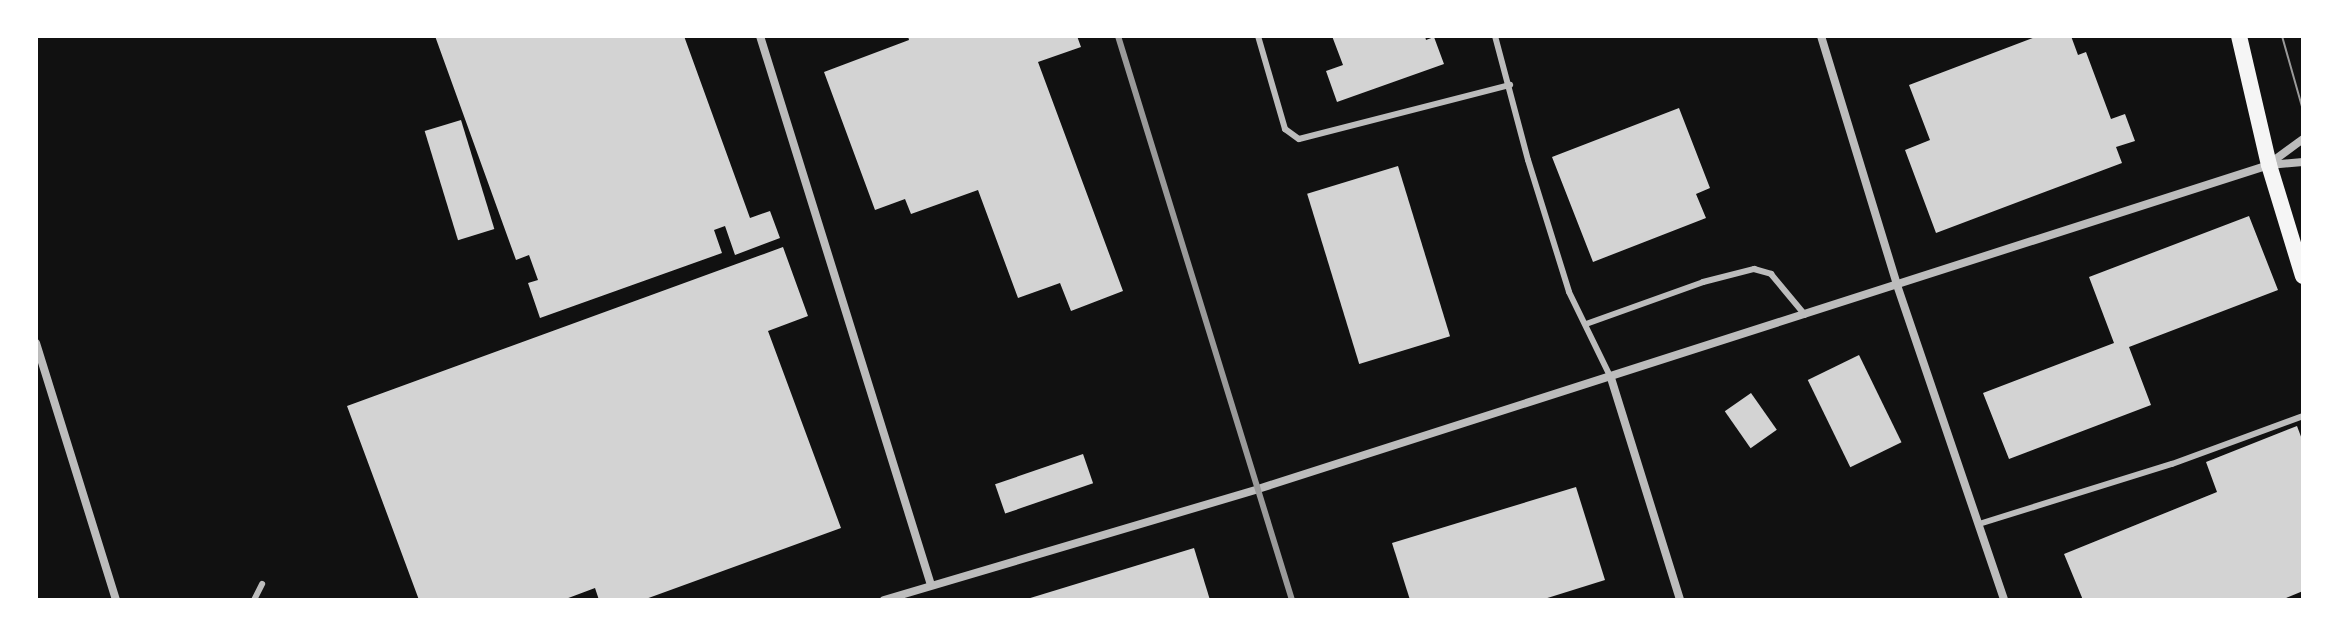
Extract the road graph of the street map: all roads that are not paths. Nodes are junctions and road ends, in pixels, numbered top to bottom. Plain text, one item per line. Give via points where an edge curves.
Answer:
1 (760, 36) edge
2 (1258, 36) edge
3 (1495, 36) edge
4 (1821, 36) edge
5 (2238, 38) edge
6 (1510, 85) junction
7 (2303, 139) edge
8 (2303, 162) edge
9 (2269, 165) junction
10 (2303, 276) edge
11 (1897, 285) junction
12 (1805, 315) junction
13 (1586, 324) junction
14 (36, 343) edge
15 (1611, 378) junction
16 (2303, 416) edge
17 (1979, 524) junction
18 (262, 584) dead end
19 (931, 585) junction
20 (116, 600) edge
21 (254, 600) edge
22 (884, 600) edge
23 (1680, 600) edge
24 (2004, 600) edge

1 - 19 street
2 - 6 lane via 1285,129 1299,139
3 - 6 lane
4 - 11 street
5 - 9 main road
6 - 13 lane via 1569,292
7 - 9 street
8 - 9 street
9 - 10 main road
9 - 11 street
11 - 12 street
11 - 17 street
12 - 13 lane via 1771,274 1754,269
12 - 15 street
13 - 15 lane
14 - 20 street
15 - 19 street
15 - 23 street
16 - 17 lane via 2172,464
17 - 24 street
18 - 21 lane
19 - 22 street

